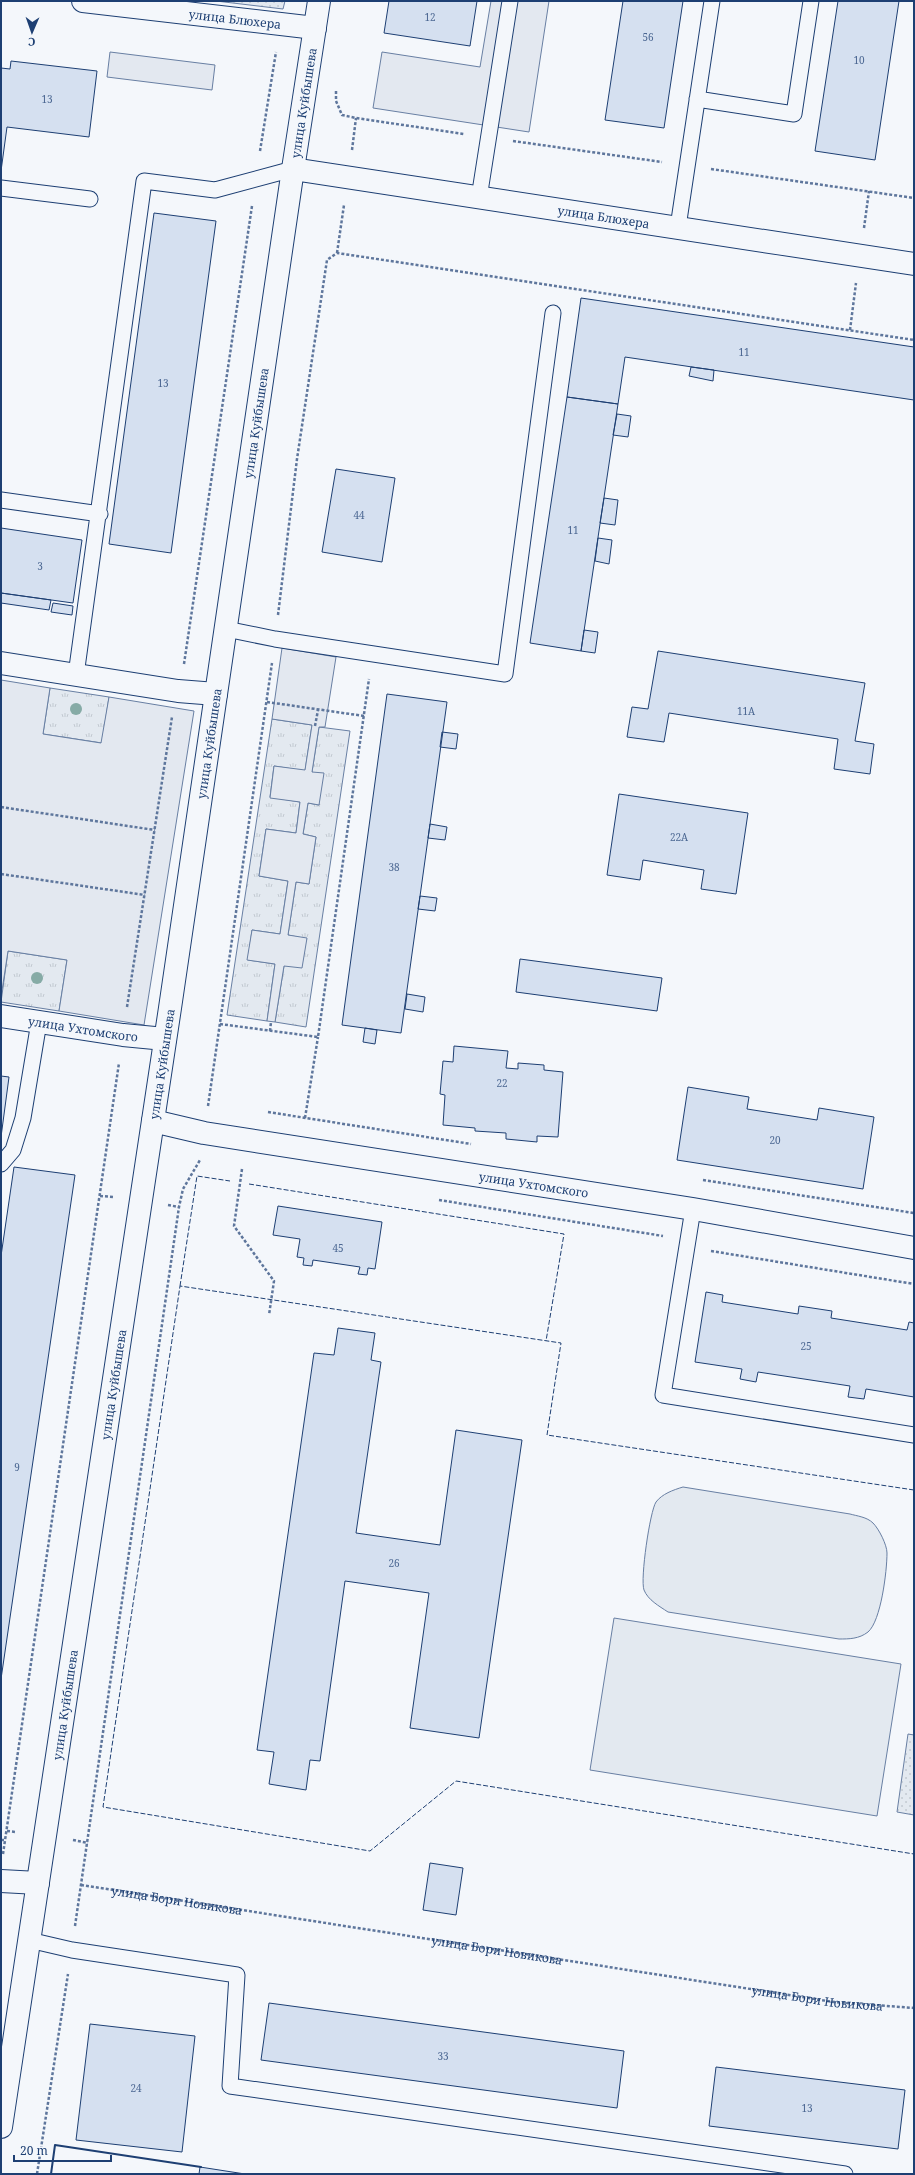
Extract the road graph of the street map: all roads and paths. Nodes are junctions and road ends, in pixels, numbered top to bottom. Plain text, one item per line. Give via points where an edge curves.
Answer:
1 (83, 1) edge
2 (319, 1) edge
3 (510, 1) edge
4 (712, 1) edge
5 (810, 1) edge
6 (281, 24) junction
7 (315, 28) junction
8 (697, 99) junction
9 (342, 115) dead end
10 (489, 137) junction
11 (687, 165) junction
12 (293, 170) junction
13 (256, 180) junction
14 (1, 188) edge
15 (479, 198) junction
16 (914, 198) edge
17 (90, 199) dead end
18 (678, 227) junction
19 (914, 264) edge
20 (553, 313) dead end
21 (914, 340) edge
22 (1, 500) edge
23 (100, 514) junction
24 (226, 629) junction
25 (275, 639) junction
26 (373, 654) junction
27 (1, 664) edge
28 (76, 675) junction
29 (178, 691) junction
30 (216, 694) junction
31 (267, 702) junction
32 (318, 710) junction
33 (364, 716) junction
34 (315, 726) dead end
35 (1, 806) edge
36 (155, 830) junction
37 (1, 874) edge
38 (145, 895) junction
39 (1, 1016) edge
40 (39, 1022) junction
41 (271, 1022) dead end
42 (220, 1024) junction
43 (270, 1031) junction
44 (123, 1036) junction
45 (318, 1037) junction
46 (165, 1039) junction
47 (306, 1118) dead end
48 (153, 1121) junction
49 (204, 1133) junction
50 (1, 1164) edge
51 (242, 1169) dead end
52 (693, 1210) junction
53 (687, 1247) junction
54 (914, 1248) edge
55 (914, 1284) edge
56 (269, 1315) dead end
57 (914, 1436) edge
58 (1, 1840) edge
59 (5, 1840) junction
60 (2, 1870) edge
61 (38, 1883) junction
62 (81, 1885) junction
63 (29, 1940) junction
64 (72, 1950) junction
65 (914, 2008) edge
66 (1, 2127) edge
67 (37, 2174) edge
68 (845, 2174) edge

1 - 6 street, улица Блюхера
2 - 7 street, улица Куйбышева
3 - 10 lane
4 - 8 lane
5 - 8 lane via 794,114
6 - 7 street, улица Блюхера
6 - 13 path
7 - 12 street, улица Куйбышева
8 - 11 lane
9 - 10 path
10 - 11 path
10 - 15 lane
11 - 16 path
11 - 18 lane
12 - 13 lane
12 - 15 street, улица Блюхера
12 - 24 street, улица Куйбышева
13 - 23 lane via 215,190 144,180
13 - 29 path
14 - 17 lane
15 - 18 street, улица Блюхера
18 - 19 street, улица Блюхера
20 - 26 lane via 506,674
21 - 25 path via 336,254 327,260 296,459
22 - 23 lane
23 - 28 lane
24 - 25 lane
24 - 30 street, улица Куйбышева
25 - 26 lane
25 - 31 path
26 - 33 path
27 - 28 street
28 - 29 street
29 - 30 street
29 - 36 path via 173,708
30 - 46 street, улица Куйбышева
31 - 32 path
31 - 42 path
32 - 33 path
32 - 34 path
33 - 45 path
35 - 36 path
36 - 38 path
37 - 38 path
38 - 44 path
39 - 40 street, улица Ухтомского
40 - 44 street, улица Ухтомского
40 - 50 lane via 23,1118 13,1150
41 - 43 path
42 - 43 path
42 - 49 path
43 - 45 path
44 - 46 street, улица Ухтомского
44 - 59 path
45 - 47 path
46 - 48 street, улица Куйбышева
48 - 49 street, улица Ухтомского
48 - 61 street, улица Куйбышева
49 - 52 street, улица Ухтомского
49 - 62 path via 200,1162 188,1177 180,1207
51 - 56 path via 234,1226 274,1281
52 - 53 lane
52 - 54 street, улица Ухтомского
53 - 55 path
53 - 57 lane via 663,1395
58 - 59 path
59 - 60 path
60 - 61 street
61 - 63 street, улица Куйбышева
62 - 64 path
62 - 65 path, улица Бори Новикова via 834,2002
63 - 64 lane
63 - 66 street, улица Куйбышева
64 - 67 path
64 - 68 lane via 237,1976 230,2086

